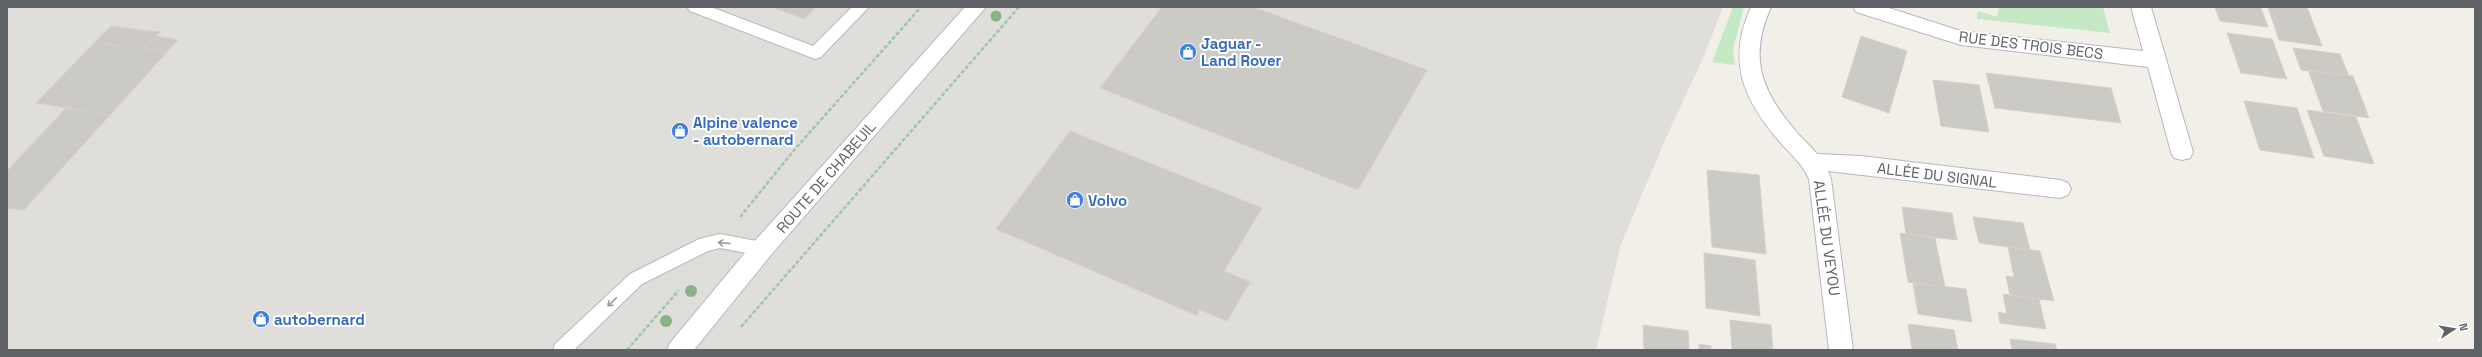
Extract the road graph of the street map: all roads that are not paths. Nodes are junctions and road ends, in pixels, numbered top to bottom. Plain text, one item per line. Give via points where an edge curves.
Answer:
1 (695, 7) edge
2 (861, 7) edge
3 (976, 7) edge
4 (1761, 7) edge
5 (1863, 7) edge
6 (2141, 7) edge
7 (2155, 60) junction
8 (2182, 152) dead end
9 (1814, 162) junction
10 (2060, 190) dead end
11 (762, 249) junction
12 (562, 350) edge
13 (680, 350) edge
14 (1841, 350) edge

1 - 2 lane via 815,53
3 - 11 street, ROUTE DE CHABEUIL
4 - 9 street, ALLÉE DU VEYOU via 1750,36 1748,56 1757,92 1767,111
5 - 7 street, RUE DES TROIS BECS via 1962,38
6 - 7 street
7 - 8 street
9 - 10 street, ALLÉE DU SIGNAL via 1861,165
9 - 14 street, ALLÉE DU VEYOU via 1820,179
11 -> 12 lane via 720,241 705,244 636,279
11 - 13 street, ROUTE DE CHABEUIL

